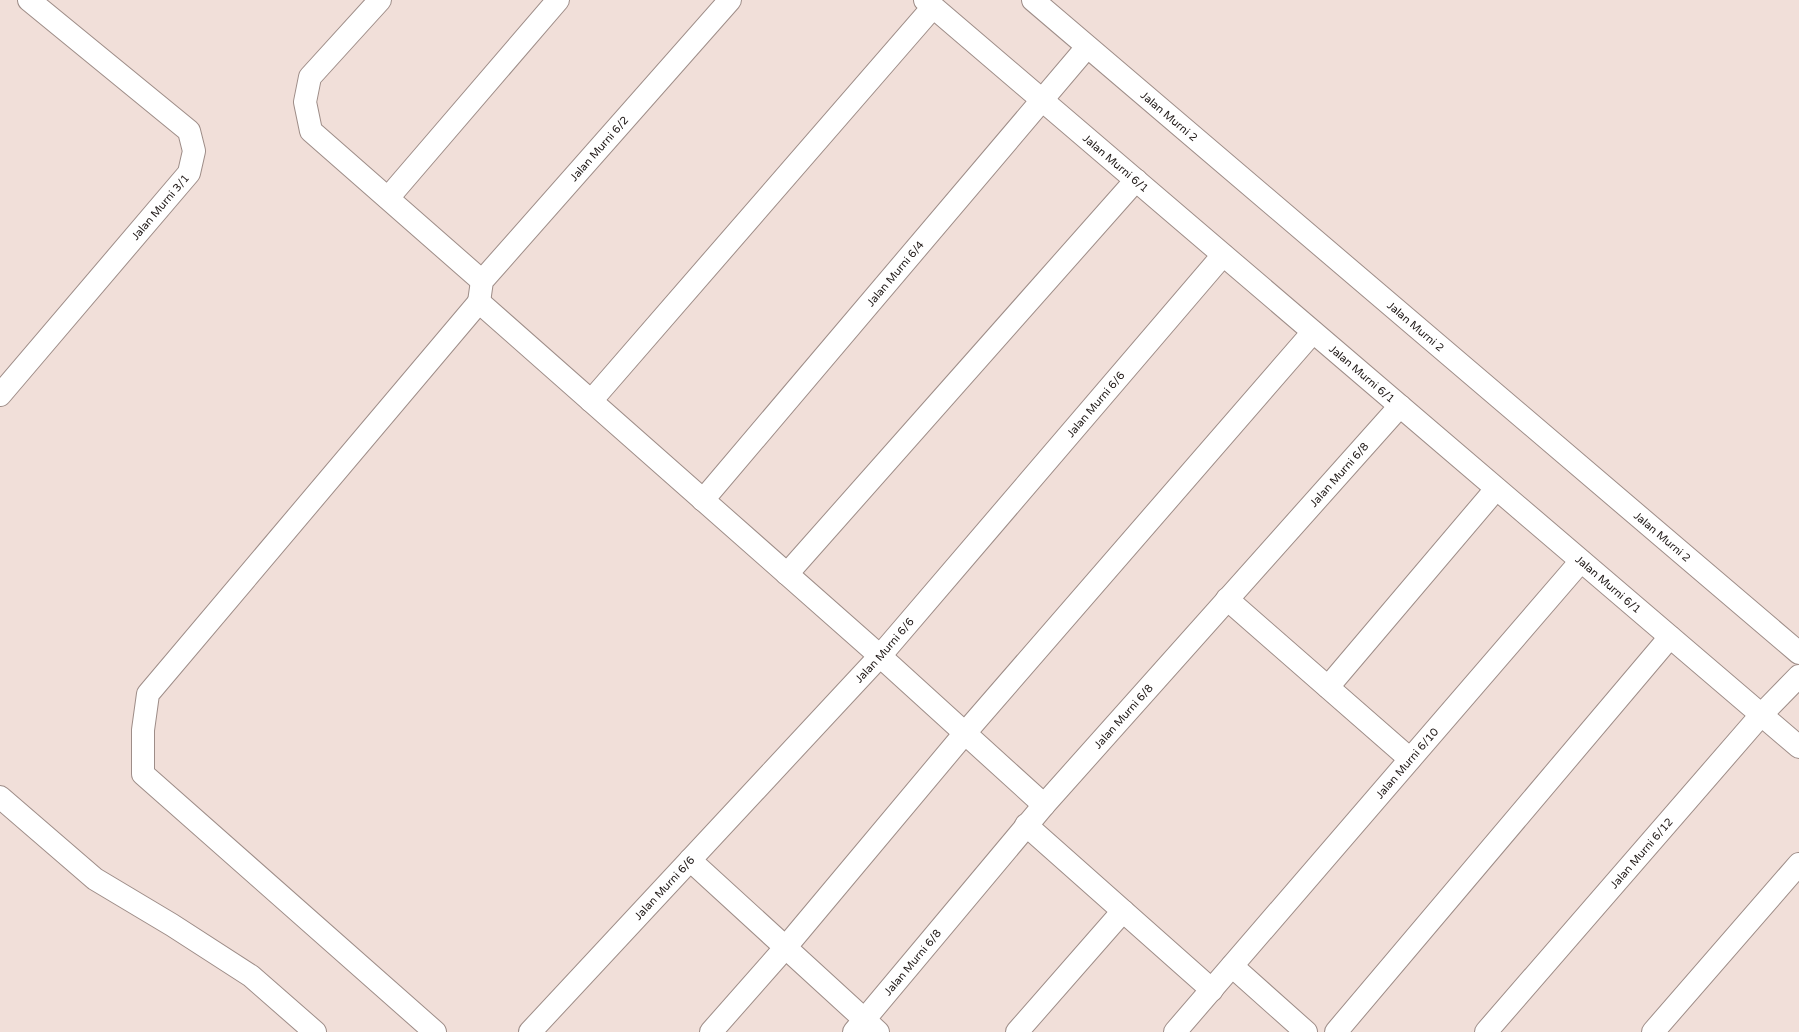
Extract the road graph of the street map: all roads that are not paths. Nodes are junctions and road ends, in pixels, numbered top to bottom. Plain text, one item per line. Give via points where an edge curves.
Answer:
1 (29, 0) edge
2 (380, 0) edge
3 (558, 0) edge
4 (730, 0) edge
5 (1033, 0) edge
6 (929, 4) edge
7 (1087, 46) junction
8 (1042, 101) junction
9 (1136, 180) junction
10 (388, 198) junction
11 (1223, 255) junction
12 (480, 291) junction
13 (1313, 332) junction
14 (0, 395) edge
15 (591, 401) junction
16 (1400, 406) junction
17 (1496, 489) junction
18 (703, 500) junction
19 (1581, 561) junction
20 (787, 574) junction
21 (1227, 599) junction
22 (1670, 638) junction
23 (1799, 653) edge
24 (880, 656) junction
25 (1799, 676) edge
26 (1328, 687) junction
27 (1761, 715) junction
28 (965, 733) junction
29 (1799, 747) edge
30 (1410, 760) junction
31 (0, 797) edge
32 (1044, 805) junction
33 (1026, 825) junction
34 (690, 860) junction
35 (1799, 864) edge
36 (1123, 911) junction
37 (785, 948) junction
38 (1232, 966) junction
39 (1212, 990) junction
40 (865, 1028) edge
41 (315, 1032) edge
42 (435, 1032) edge
43 (530, 1032) edge
44 (711, 1032) edge
45 (1017, 1032) edge
46 (1175, 1032) edge
47 (1306, 1032) edge
48 (1336, 1032) edge
49 (1486, 1032) edge
50 (1653, 1032) edge

1 - 14 street, Jalan Murni 3/1 via 189,131 194,151 189,173
2 - 10 street via 310,77 305,102 311,131
3 - 10 street
4 - 12 street, Jalan Murni 6/2
5 - 7 street, Jalan Murni 2
6 - 8 street, Jalan Murni 6/1
6 - 15 street
7 - 8 street, Jalan Murni 6/4
7 - 23 street, Jalan Murni 2
8 - 9 street, Jalan Murni 6/1
8 - 18 street, Jalan Murni 6/4
9 - 11 street, Jalan Murni 6/1
9 - 20 street
10 - 12 street
11 - 13 street, Jalan Murni 6/1
11 - 24 street, Jalan Murni 6/6
12 - 15 street
12 - 42 street, Jalan Murni 6/2 via 148,694 143,730 143,774
13 - 16 street, Jalan Murni 6/1
13 - 28 street
15 - 18 street
16 - 17 street, Jalan Murni 6/1
16 - 21 street, Jalan Murni 6/8
17 - 19 street, Jalan Murni 6/1
17 - 26 street
18 - 20 street
19 - 22 street, Jalan Murni 6/1
19 - 30 street, Jalan Murni 6/10
20 - 24 street
21 - 26 street
21 - 32 street, Jalan Murni 6/8
22 - 27 street, Jalan Murni 6/1
22 - 48 street
24 - 28 street
24 - 34 street, Jalan Murni 6/6
25 - 27 street, Jalan Murni 6/12
26 - 30 street
27 - 29 street, Jalan Murni 6/1
27 - 49 street, Jalan Murni 6/12
28 - 32 street
28 - 37 street
30 - 38 street, Jalan Murni 6/10
31 - 41 street via 95,879 251,976
32 - 33 street, Jalan Murni 6/8
33 - 36 street
33 - 40 street, Jalan Murni 6/8
34 - 37 street
34 - 43 street, Jalan Murni 6/6
35 - 50 street
36 - 39 street
36 - 45 street
37 - 40 street
37 - 44 street
38 - 39 street, Jalan Murni 6/10
38 - 47 street
39 - 46 street, Jalan Murni 6/10

